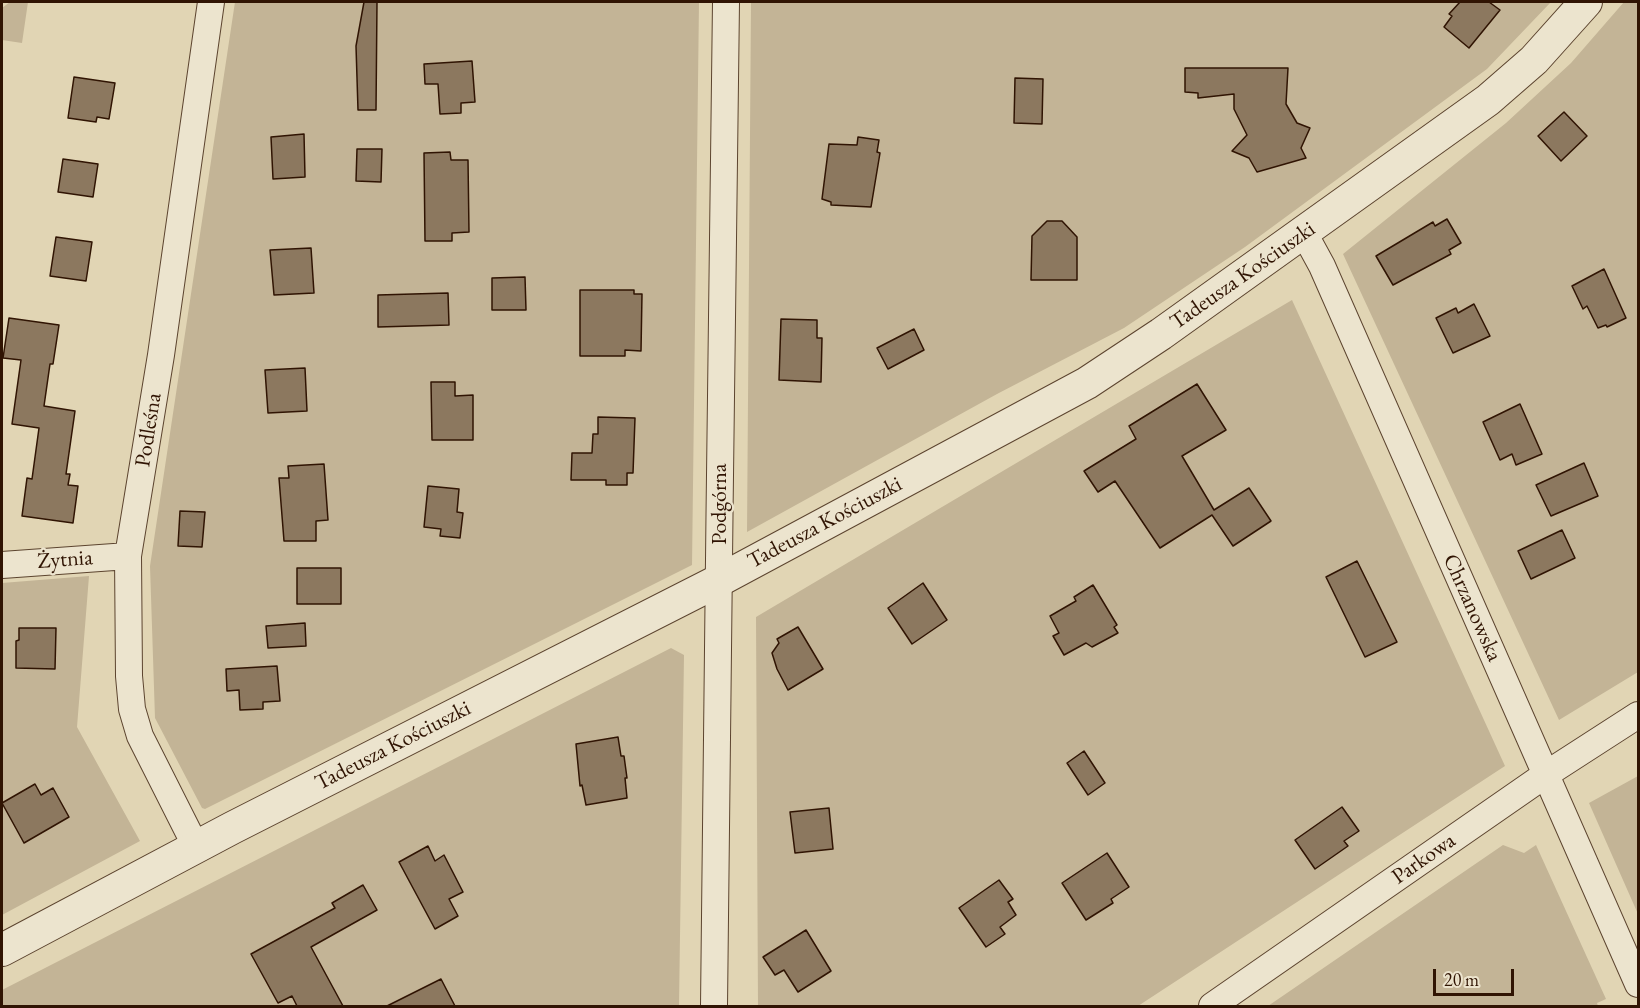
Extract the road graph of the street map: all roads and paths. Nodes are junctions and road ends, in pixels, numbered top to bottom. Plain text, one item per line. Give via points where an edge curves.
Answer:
1 (211, 2) edge
2 (726, 2) edge
3 (1586, 2) edge
4 (1304, 233) junction
5 (128, 556) junction
6 (2, 564) edge
7 (718, 581) junction
8 (1638, 715) edge
9 (1545, 776) junction
10 (196, 847) junction
11 (2, 950) edge
12 (1638, 984) edge
13 (714, 1006) edge
14 (1212, 1006) edge

1 - 5 street, Podleśna
2 - 7 street, Podgórna
3 - 4 street, Tadeusza Kościuszki via 1534,60 1488,100
4 - 7 street, Tadeusza Kościuszki via 1086,382
4 - 9 street, Chrzanowska via 1327,277
5 - 6 street, Żytnia
5 - 10 street, Podleśna via 132,709 140,736
7 - 10 street, Tadeusza Kościuszki
7 - 13 street, Podgórna
8 - 9 street, Parkowa
9 - 12 street, Chrzanowska
9 - 14 street, Parkowa
10 - 11 street, Tadeusza Kościuszki

